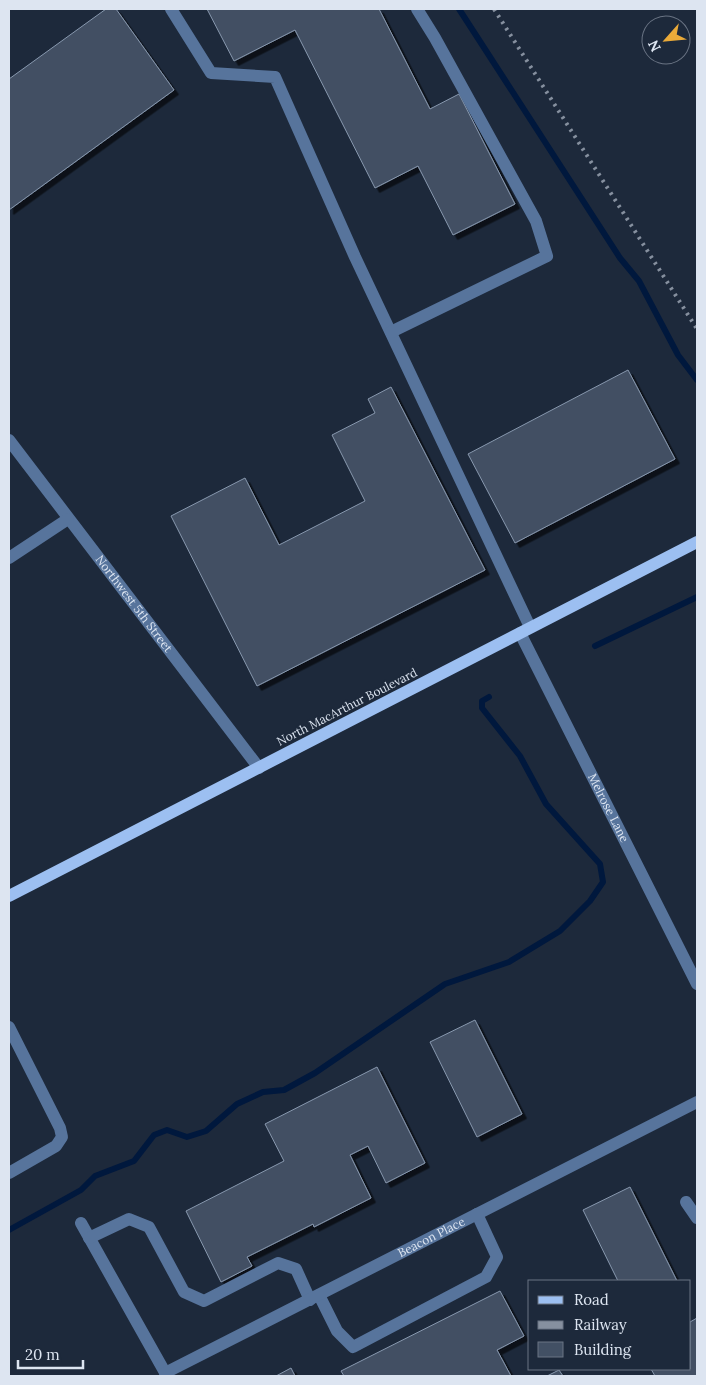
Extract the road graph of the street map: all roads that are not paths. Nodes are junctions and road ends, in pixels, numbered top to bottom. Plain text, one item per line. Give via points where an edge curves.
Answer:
1 (170, 9) edge
2 (417, 9) edge
3 (391, 332) junction
4 (9, 440) edge
5 (68, 519) junction
6 (697, 542) edge
7 (9, 558) edge
8 (525, 630) junction
9 (259, 768) junction
10 (9, 896) edge
11 (697, 984) edge
12 (9, 1027) edge
13 (697, 1102) edge
14 (9, 1173) edge
15 (686, 1202) dead end
16 (477, 1214) junction
17 (697, 1218) edge
18 (81, 1223) dead end
19 (89, 1238) junction
20 (314, 1297) junction
21 (166, 1375) edge

1 - 3 street, Melrose Lane via 211,73 275,78
2 - 3 street via 536,221 547,256
3 - 8 street, Melrose Lane
4 - 5 street, Northwest 5th Street
5 - 7 street
5 - 9 street, Northwest 5th Street
6 - 8 main road, North MacArthur Boulevard
8 - 9 main road, North MacArthur Boulevard
8 - 11 street, Melrose Lane
9 - 10 main road, North MacArthur Boulevard
12 - 14 street via 62,1137 56,1146
13 - 16 street, Beacon Place
15 - 17 street
16 - 20 street, Beacon Place
16 - 20 street via 497,1257 486,1277 353,1347 337,1331
18 - 19 street
19 - 20 street via 129,1219 149,1227 184,1292 204,1301 278,1262 296,1269
19 - 21 street
20 - 21 street, Beacon Place

